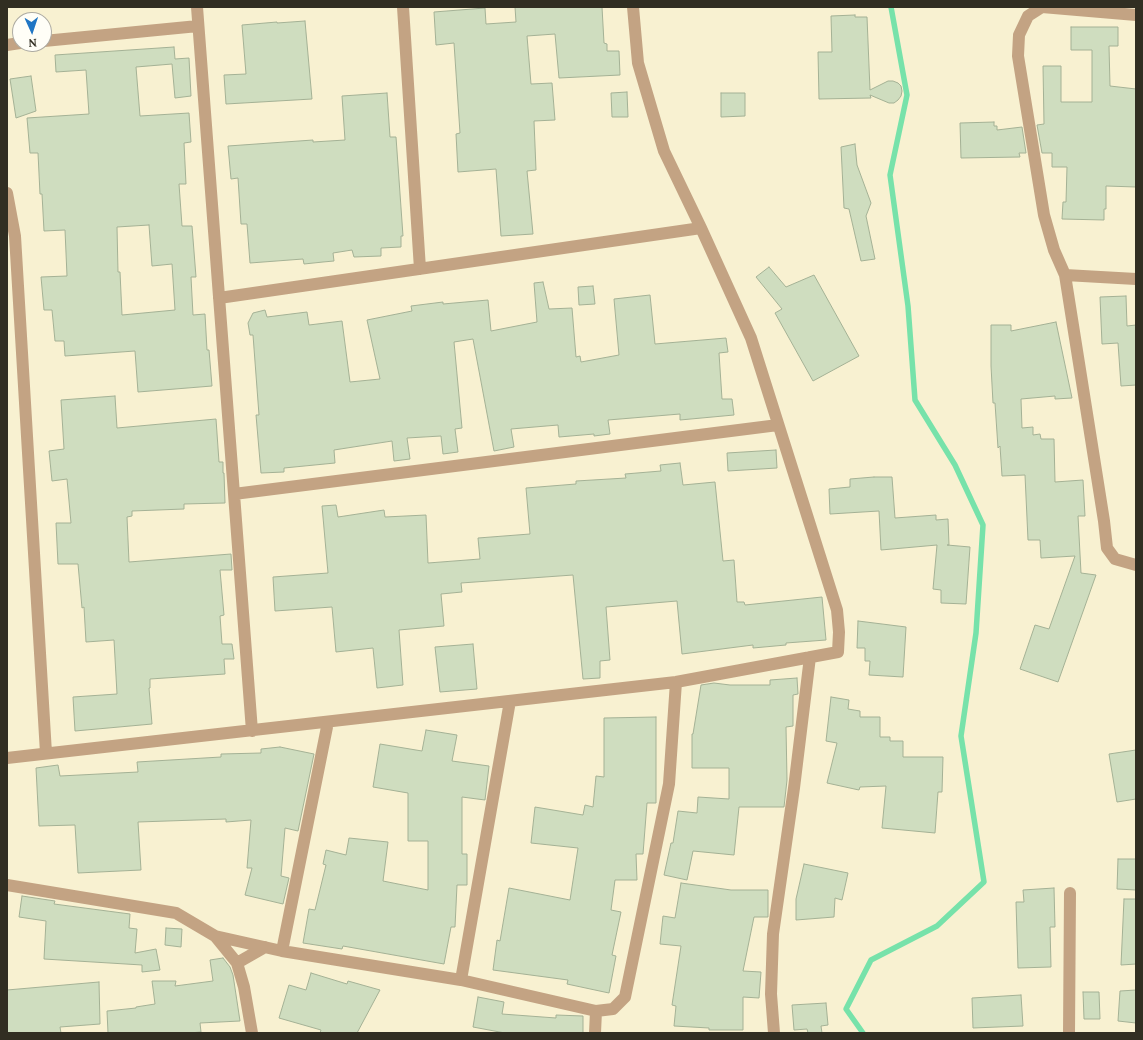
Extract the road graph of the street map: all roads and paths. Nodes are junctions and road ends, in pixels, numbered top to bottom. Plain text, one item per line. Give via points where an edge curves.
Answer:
1 (197, 7) edge
2 (403, 7) edge
3 (633, 7) edge
4 (1042, 7) edge
5 (1136, 15) edge
6 (198, 26) junction
7 (52, 40) edge
8 (7, 193) edge
9 (701, 228) junction
10 (420, 269) junction
11 (1065, 275) junction
12 (1136, 279) edge
13 (219, 298) junction
14 (778, 424) junction
15 (234, 494) junction
16 (1136, 565) edge
17 (810, 658) junction
18 (676, 682) junction
19 (510, 701) junction
20 (328, 722) junction
21 (252, 730) junction
22 (46, 753) junction
23 (7, 758) edge
24 (7, 885) edge
25 (1070, 893) dead end
26 (215, 936) junction
27 (265, 947) junction
28 (282, 951) junction
29 (238, 964) junction
30 (461, 980) junction
31 (596, 1011) junction
32 (252, 1033) edge
33 (595, 1033) edge
34 (774, 1033) edge
35 (1069, 1033) edge

1 - 6 street
2 - 10 street
3 - 9 street via 638,64 664,151
4 - 5 street
4 - 11 street via 1028,16 1025,22 1019,35 1018,56 1044,215 1054,250
6 - 7 street
6 - 13 street
8 - 22 street via 15,236
9 - 10 street
9 - 14 street via 751,338
10 - 13 street
11 - 12 street
11 - 16 street via 1107,548 1116,559
13 - 15 street
14 - 15 street
14 - 17 street via 838,610 838,652
15 - 21 street
17 - 18 street
17 - 34 street via 773,934 771,994
18 - 19 street
18 - 31 street via 668,784 625,997 613,1008
19 - 20 street
19 - 30 street
20 - 21 street
20 - 28 street
21 - 22 street
22 - 23 street
24 - 26 street via 176,913
25 - 35 street
26 - 27 street
26 - 29 street
27 - 28 street
27 - 29 street
28 - 30 street
29 - 32 street
30 - 31 street
31 - 33 street

